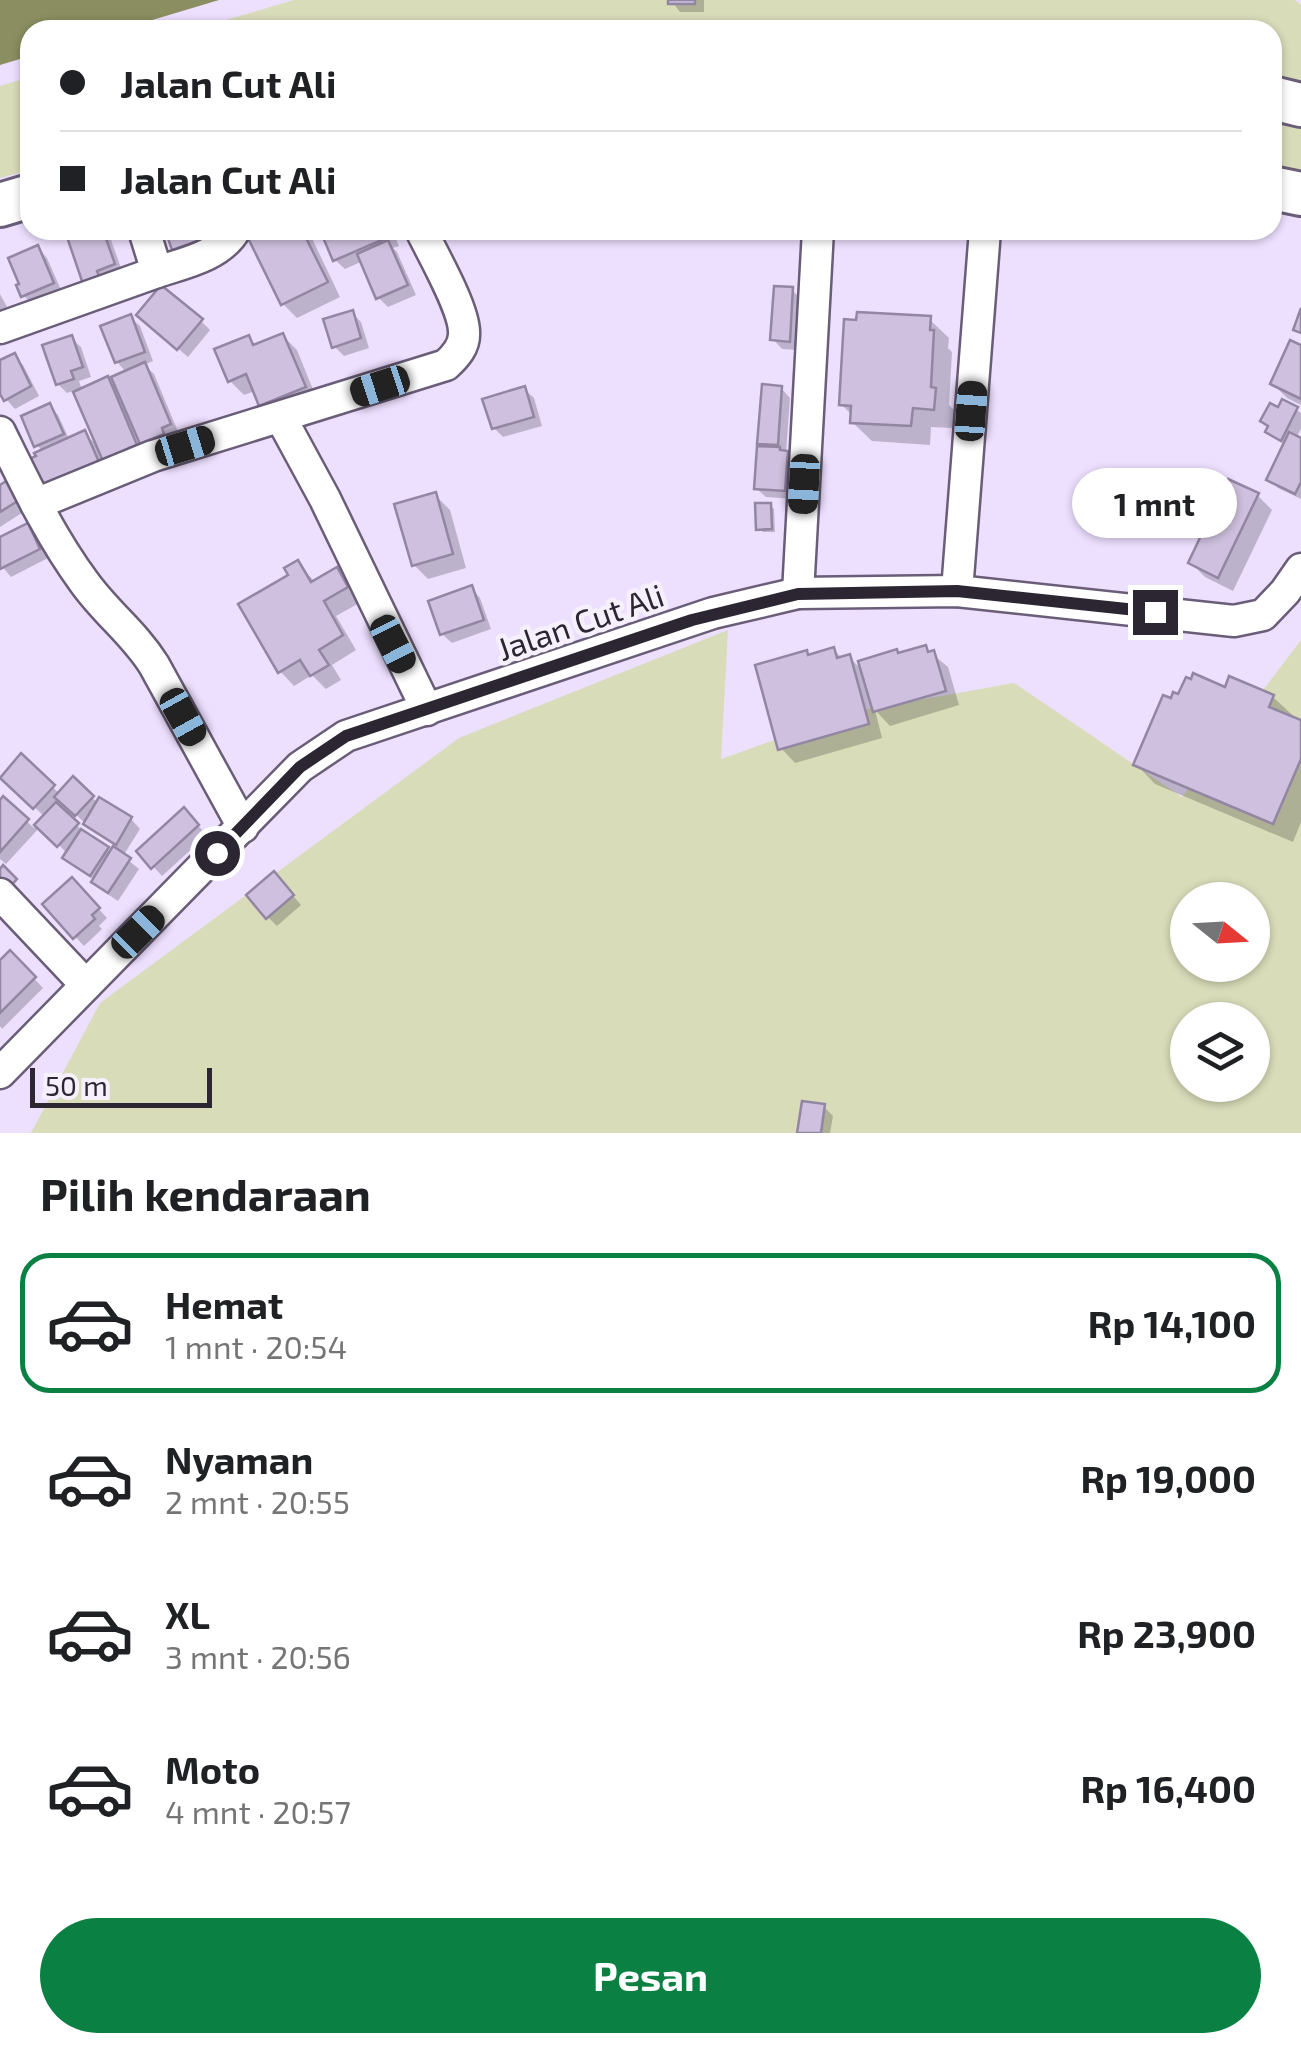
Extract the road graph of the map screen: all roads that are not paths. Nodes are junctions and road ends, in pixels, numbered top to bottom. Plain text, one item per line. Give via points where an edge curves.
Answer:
1 (147, 240) edge
2 (228, 240) edge
3 (425, 240) edge
4 (817, 240) edge
5 (984, 240) edge
6 (157, 272) junction
7 (0, 328) edge
8 (281, 418) junction
9 (0, 432) edge
10 (36, 504) junction
11 (1301, 569) edge
12 (957, 591) junction
13 (798, 594) junction
14 (427, 710) junction
15 (243, 826) junction
16 (0, 894) edge
17 (86, 985) junction
18 (0, 1073) edge

1 - 6 street
2 - 6 street
3 - 8 street via 465,330 456,356 446,365
4 - 13 street
5 - 12 street
6 - 7 street
8 - 10 street via 153,456
8 - 14 street
9 - 10 street
10 - 15 street via 81,579 154,665
11 - 12 street, Jalan Cut Ali via 1263,615 1234,621
12 - 13 street, Jalan Cut Ali
13 - 14 street, Jalan Cut Ali via 699,618
14 - 15 street, Jalan Cut Ali via 346,736 300,767
15 - 17 street, Jalan Cut Ali
16 - 17 street
17 - 18 street, Jalan Cut Ali

